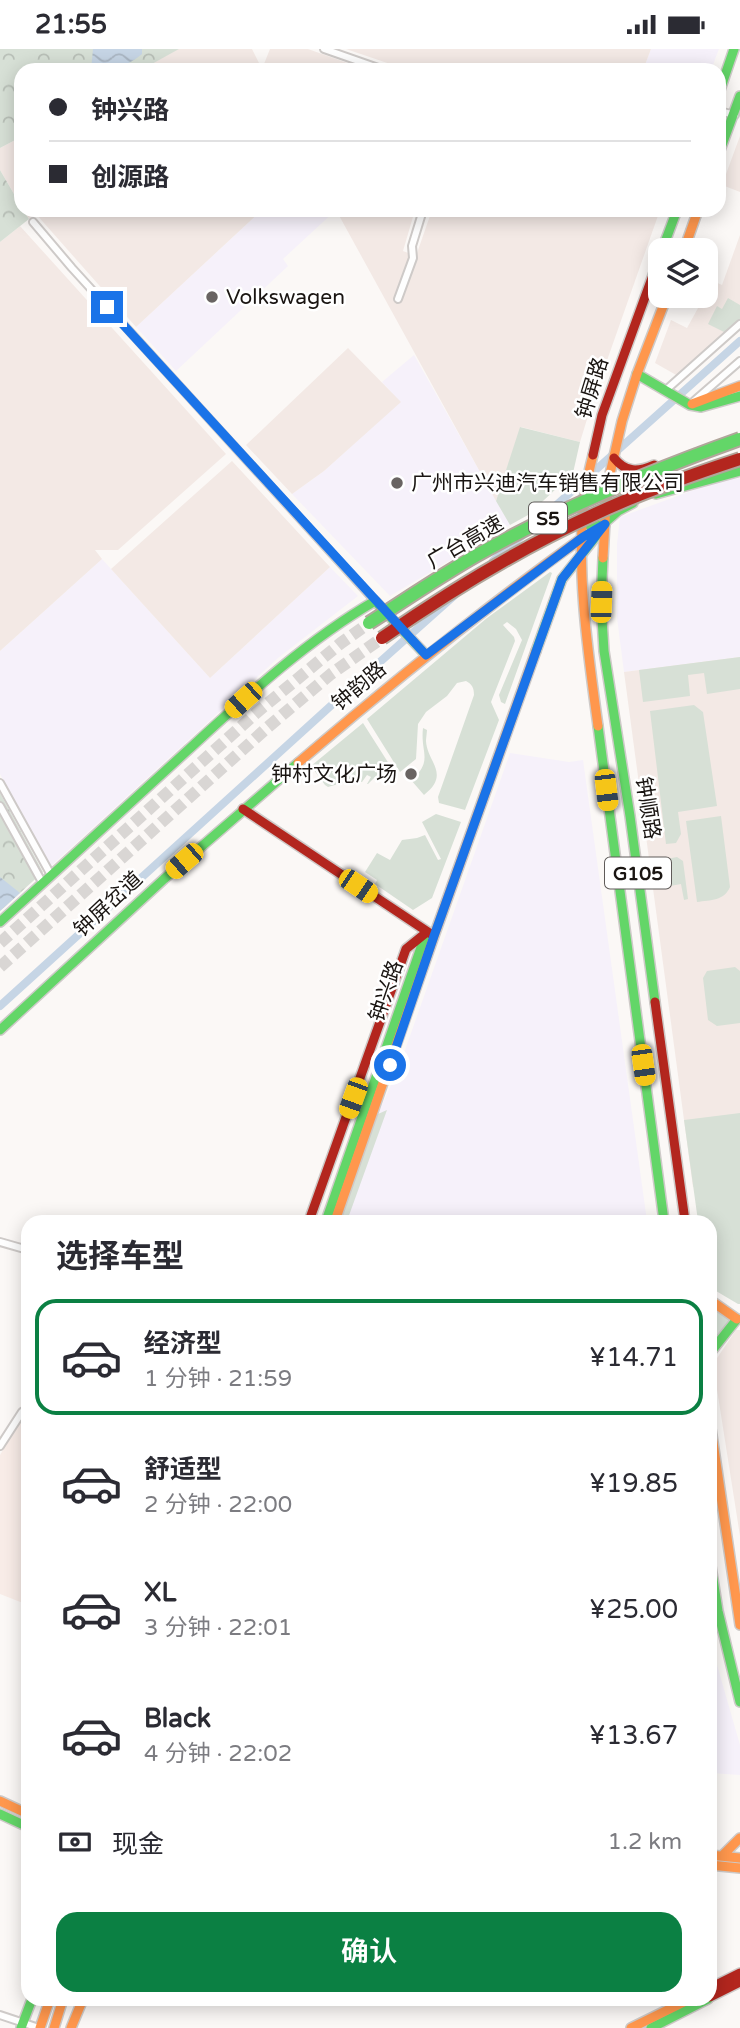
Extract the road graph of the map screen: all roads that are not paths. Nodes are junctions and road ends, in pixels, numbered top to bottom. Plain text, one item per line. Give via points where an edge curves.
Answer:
1 (324, 49) edge
2 (734, 49) edge
3 (364, 63) edge
4 (726, 72) edge
5 (740, 96) edge
6 (736, 114) edge
7 (726, 137) edge
8 (421, 217) edge
9 (674, 217) edge
10 (696, 217) edge
11 (33, 222) dead end
12 (666, 238) edge
13 (688, 238) edge
14 (648, 288) edge
15 (398, 299) dead end
16 (662, 308) edge
17 (740, 324) edge
18 (740, 361) edge
19 (637, 374) junction
20 (740, 386) edge
21 (669, 392) junction
22 (740, 396) edge
23 (690, 405) junction
24 (740, 433) edge
25 (740, 439) edge
26 (614, 458) junction
27 (740, 459) edge
28 (740, 471) edge
29 (584, 520) junction
30 (605, 524) junction
31 (583, 537) junction
32 (582, 554) junction
33 (376, 601) junction
34 (369, 623) tunnel mouth
35 (382, 638) tunnel mouth
36 (422, 651) junction
37 (0, 783) edge
38 (0, 806) edge
39 (243, 809) junction
40 (630, 816) junction
41 (610, 817) junction
42 (47, 879) junction
43 (0, 922) edge
44 (430, 934) junction
45 (0, 1030) edge
46 (311, 1215) edge
47 (328, 1215) edge
48 (337, 1215) edge
49 (663, 1215) edge
50 (684, 1215) edge
51 (0, 1243) edge
52 (21, 1248) edge
53 (717, 1304) edge
54 (739, 1318) edge
55 (717, 1345) edge
56 (21, 1414) edge
57 (0, 1446) edge
58 (717, 1472) edge
59 (717, 1606) edge
60 (740, 1625) edge
61 (740, 1702) edge
62 (0, 1801) edge
63 (21, 1811) edge
64 (0, 1814) edge
65 (21, 1824) edge
66 (740, 1838) edge
67 (717, 1855) edge
68 (717, 1856) edge
69 (740, 1858) edge
70 (717, 1866) edge
71 (740, 1868) edge
72 (740, 1973) edge
73 (740, 1982) edge
74 (717, 1984) edge
75 (717, 1994) edge
76 (29, 2006) edge
77 (48, 2006) edge
78 (62, 2006) edge
79 (80, 2006) edge
80 (676, 2006) edge
81 (694, 2006) edge
82 (0, 2015) edge
83 (22, 2025) edge
84 (40, 2028) edge
85 (54, 2028) edge
86 (71, 2028) edge
87 (631, 2028) edge
88 (651, 2028) edge

1 - 3 street
2 - 4 main road
5 - 6 main road
6 - 7 main road
8 - 15 street
9 - 12 main road
10 - 13 main road
11 - 33 street
14 - 29 main road, 钟屏路 / G105 via 602,415 585,492
16 - 19 main road, 钟屏路 / G105
17 - 21 street
18 - 23 street
19 - 21 main road
19 - 26 main road, 钟屏路 / G105
20 - 23 main road
21 - 23 main road
22 - 23 main road via 701,407
24 - 26 main road via 636,471 623,468
25 - 34 main road, 广台高速 / S5, bridge via 573,506 476,556
26 - 30 main road, 钟屏路 / G105
27 - 35 main road, 广台高速 / S5, bridge via 642,493 565,527 474,577
28 - 30 main road via 654,495 620,509
29 - 30 main road via 594,528
29 - 31 main road, 钟屏路 / G105
30 - 31 main road, 钟韵路
30 - 32 main road, 钟兴路
30 - 40 main road, 钟顺路 / G105 via 604,651
31 - 32 main road, 钟顺路 / G105
31 - 36 main road, 钟韵路
32 - 41 main road, 钟顺路 / G105 via 588,653
32 - 44 main road, 钟兴路 via 562,579
33 - 36 main road
33 - 42 main road via 327,632 243,700
36 - 39 main road, 钟韵路
37 - 42 street
38 - 42 street
39 - 44 main road
39 - 45 main road, 钟屏岔道
40 - 41 main road
40 - 50 main road, 钟顺路 / G105
41 - 49 main road, 钟顺路 / G105
42 - 43 main road
44 - 46 main road via 406,949
44 - 47 main road, 钟兴路
44 - 48 main road, 钟兴路
51 - 52 street
53 - 54 main road
54 - 55 main road
56 - 57 street
58 - 60 main road
59 - 61 main road
62 - 63 main road
64 - 65 main road
66 - 67 main road
68 - 69 main road
70 - 71 main road
72 - 74 main road
73 - 75 main road
76 - 83 main road
77 - 84 main road
78 - 85 main road
79 - 86 main road
80 - 87 main road
81 - 88 main road
82 - 83 street
83 - 84 street

